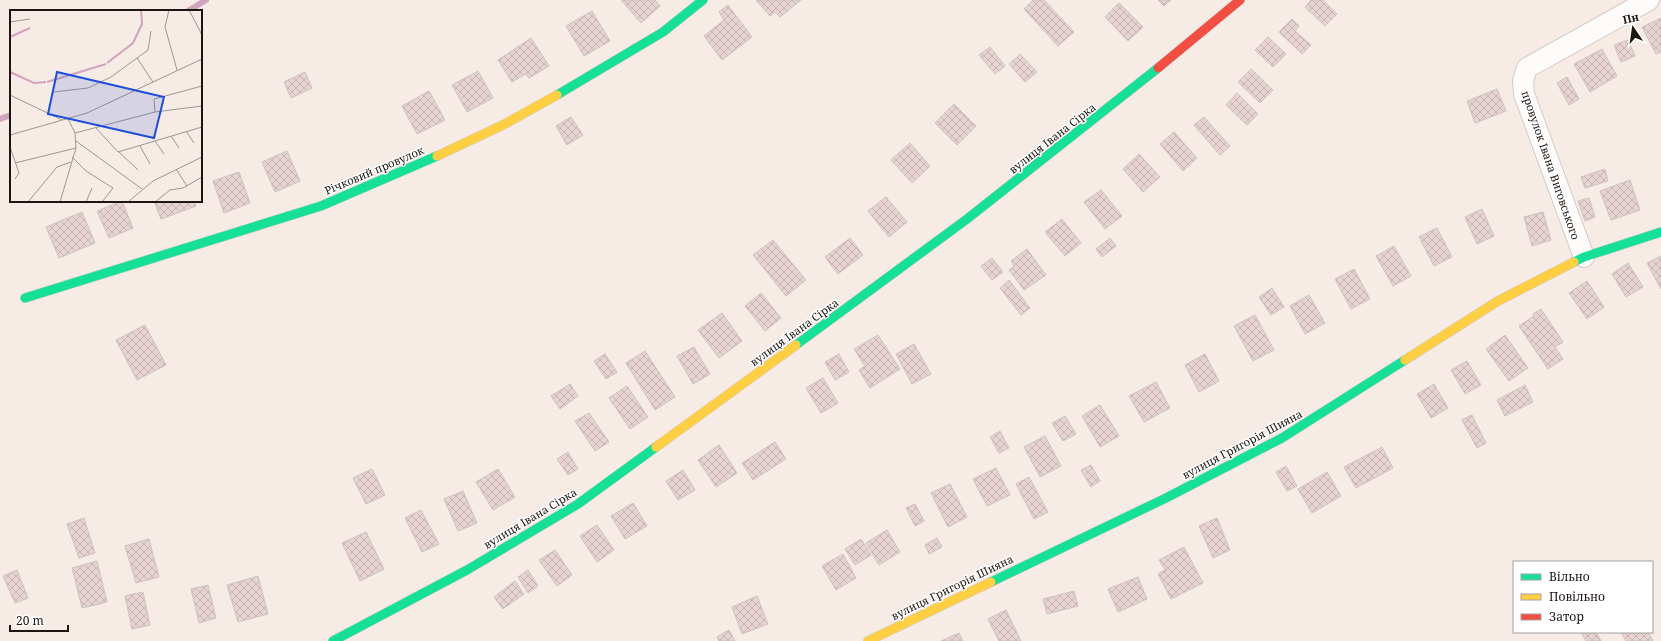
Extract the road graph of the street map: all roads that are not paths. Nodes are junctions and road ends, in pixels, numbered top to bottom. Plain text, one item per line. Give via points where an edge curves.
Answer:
1 (703, 0) edge
2 (1240, 0) edge
3 (1649, 0) edge
4 (1661, 232) edge
5 (1584, 257) junction
6 (25, 298) dead end
7 (333, 641) edge
8 (868, 641) edge

1 - 6 street, Річковий провулок via 663,32 599,71 503,125 412,168 321,206
2 - 7 street, вулиця Івана Сірка via 1116,103 967,219 578,504 467,570
3 - 5 street, провулок Івана Виговського via 1527,68 1523,81 1524,94
4 - 5 street, вулиця Григорія Шияна
5 - 8 street, вулиця Григорія Шияна via 1498,301 1282,438 1166,498

